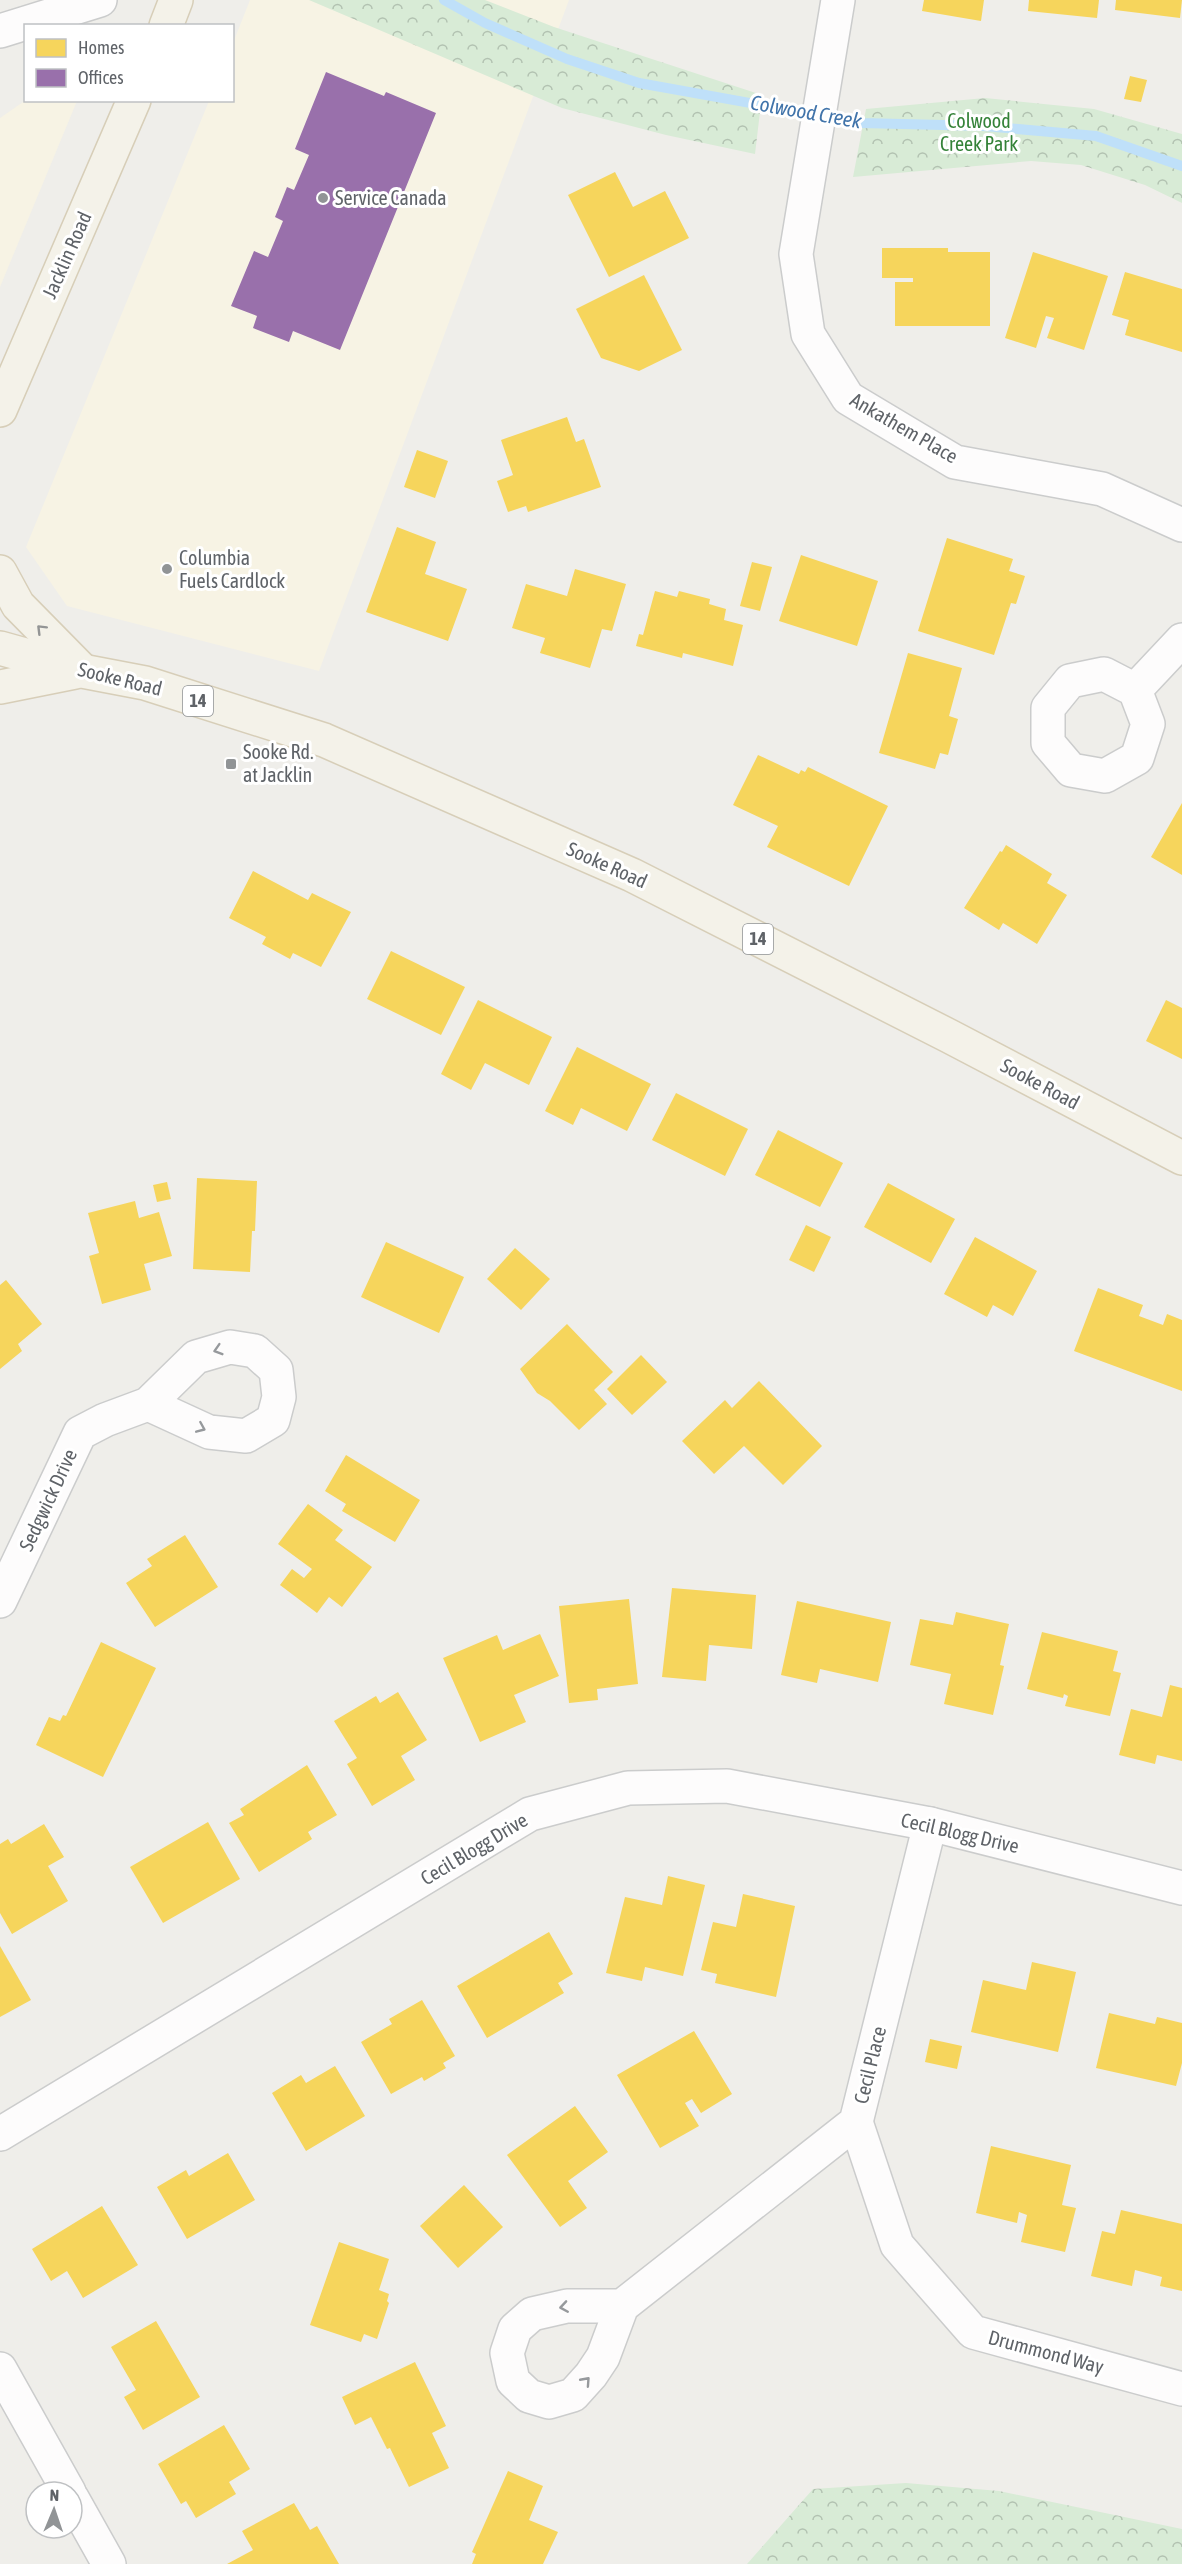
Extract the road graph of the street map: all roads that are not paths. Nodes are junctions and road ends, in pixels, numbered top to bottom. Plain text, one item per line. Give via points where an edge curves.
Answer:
1 (99, 0) edge
2 (176, 0) edge
3 (838, 0) edge
4 (167, 24) edge
5 (0, 31) edge
6 (133, 102) edge
7 (0, 410) edge
8 (1182, 525) edge
9 (0, 572) edge
10 (1182, 639) edge
11 (0, 648) edge
12 (82, 671) junction
13 (0, 687) edge
14 (1135, 690) dead end
15 (1182, 1158) edge
16 (148, 1404) dead end
17 (0, 1601) edge
18 (930, 1824) junction
19 (1182, 1888) edge
20 (856, 2122) junction
21 (0, 2134) edge
22 (622, 2306) dead end
23 (0, 2369) edge
24 (1182, 2389) edge
25 (62, 2480) edge
26 (84, 2519) edge
27 (109, 2564) edge

1 - 5 street
2 - 4 main road
3 - 8 street, Ankathem Place via 796,254 808,334 848,398 955,462 1102,489
6 - 7 main road, Jacklin Road
12 -> 9 main road via 18,605
10 - 14 street
11 - 12 main road, Sooke Road / 14
12 - 13 main road
12 - 15 main road, Sooke Road / 14 via 145,683 324,740 632,875
16 - 17 street, Sedgwick Drive via 80,1432
18 - 19 street, Cecil Blogg Drive
18 - 20 street, Cecil Place
18 - 21 street, Cecil Blogg Drive via 727,1786 628,1788 530,1814
20 - 22 street, Cecil Place
20 - 24 street, Drummond Way via 897,2245 973,2332
23 - 25 street
26 - 27 street

